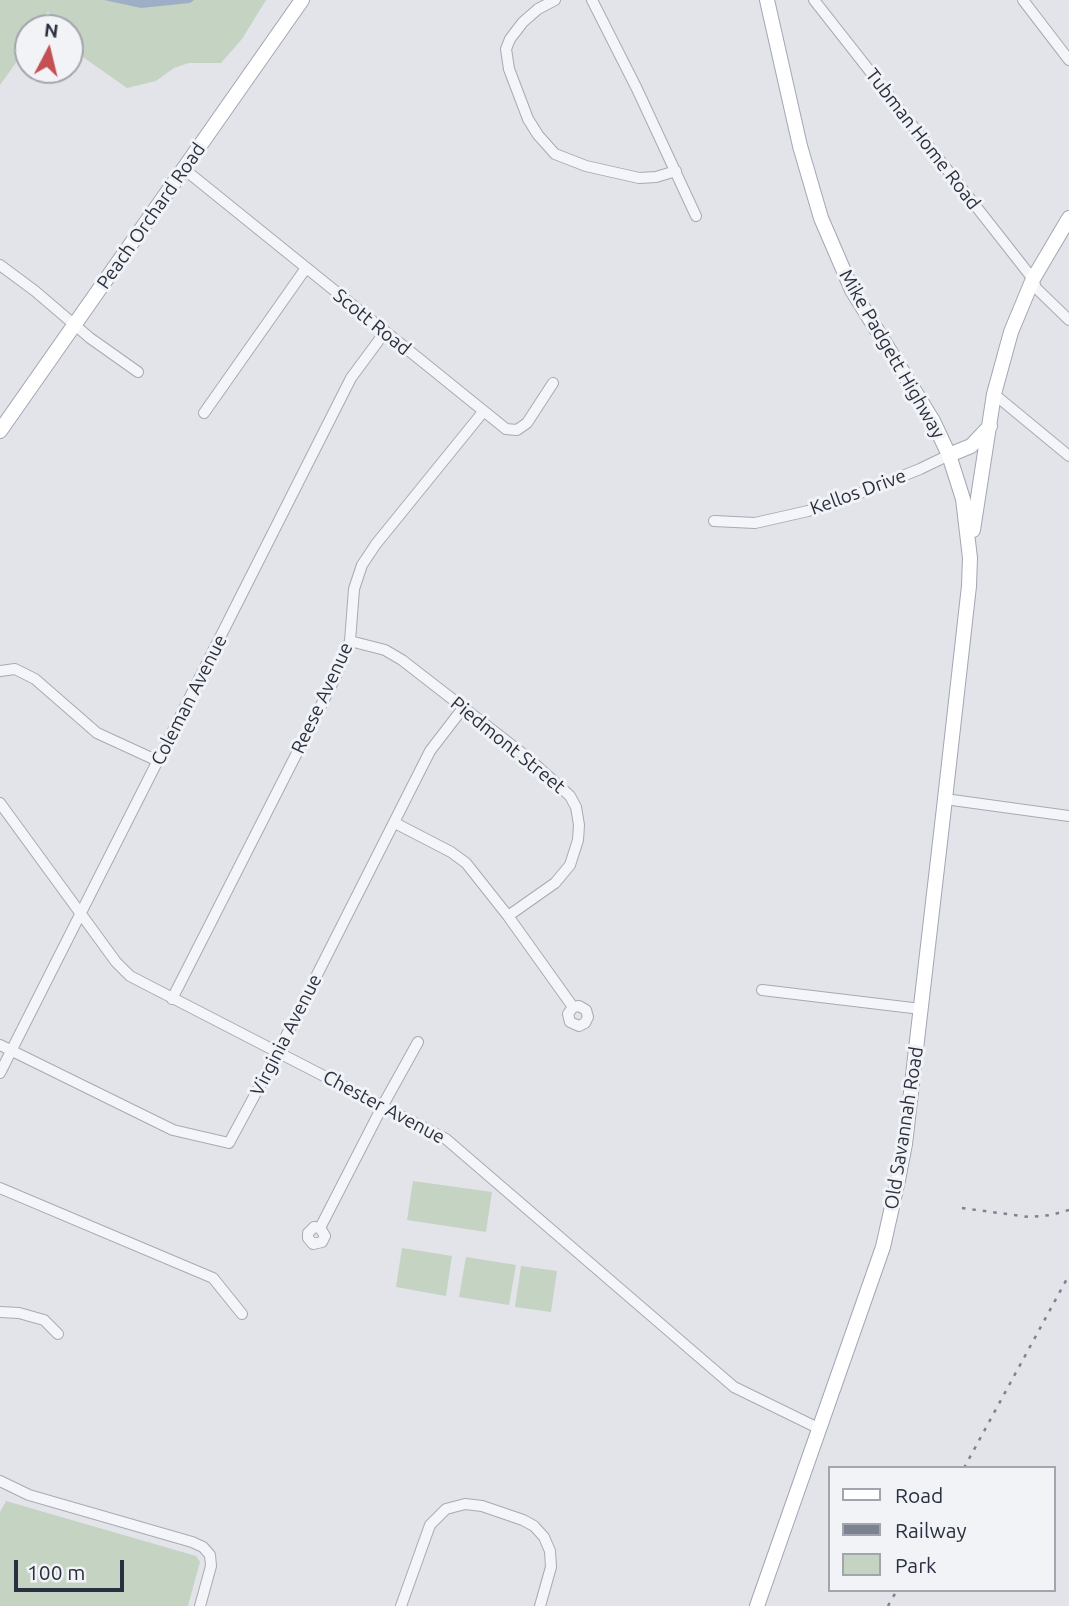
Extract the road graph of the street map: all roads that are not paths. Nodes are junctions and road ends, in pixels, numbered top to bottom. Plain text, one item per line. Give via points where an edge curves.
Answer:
1 (302, 0) edge
2 (555, 0) edge
3 (592, 0) edge
4 (768, 0) edge
5 (814, 0) edge
6 (1023, 0) edge
7 (1069, 60) edge
8 (184, 169) junction
9 (676, 172) junction
10 (696, 216) dead end
11 (1069, 218) edge
12 (0, 265) edge
13 (306, 268) junction
14 (1032, 279) junction
15 (1069, 320) edge
16 (75, 325) junction
17 (385, 332) junction
18 (138, 372) dead end
19 (553, 383) dead end
20 (994, 394) junction
21 (483, 412) junction
22 (204, 413) dead end
23 (990, 426) junction
24 (0, 431) edge
25 (949, 455) junction
26 (1069, 456) edge
27 (713, 521) dead end
28 (970, 558) junction
29 (964, 631) joint
30 (350, 641) junction
31 (0, 671) edge
32 (463, 708) junction
33 (158, 761) junction
34 (945, 799) junction
35 (0, 803) edge
36 (1069, 809) edge
37 (1069, 816) edge
38 (394, 822) junction
39 (80, 913) junction
40 (508, 916) junction
41 (762, 990) dead end
42 (172, 999) junction
43 (573, 1007) dead end
44 (921, 1009) junction
45 (418, 1042) dead end
46 (0, 1045) edge
47 (11, 1050) junction
48 (278, 1052) junction
49 (0, 1073) edge
50 (383, 1105) junction
51 (0, 1188) edge
52 (320, 1228) dead end
53 (0, 1312) edge
54 (242, 1314) dead end
55 (58, 1334) dead end
56 (820, 1429) junction
57 (0, 1481) edge
58 (200, 1606) edge
59 (401, 1606) edge
60 (540, 1606) edge
61 (757, 1606) edge

1 - 8 main road, Peach Orchard Road
2 - 9 street via 523,22 506,49 509,69 538,135 555,154 586,166 639,178
3 - 9 street
4 - 25 main road, Mike Padgett Highway via 821,218 852,290
5 - 14 street, Tubman Home Road
6 - 7 street
8 - 13 street, Scott Road
8 - 16 main road, Peach Orchard Road
9 - 10 street
11 - 14 main road
12 - 16 street
13 - 17 street, Scott Road
13 - 22 street
14 - 15 street, Tubman Home Road
14 - 20 main road
16 - 18 street
16 - 24 main road, Peach Orchard Road
17 - 21 street, Scott Road
17 - 33 street, Coleman Avenue via 351,378
19 - 21 street, Scott Road via 531,419 517,430 506,429
20 - 23 main road
20 - 26 street
21 - 30 street, Reese Avenue via 362,565 354,589
23 - 25 main road, Kellos Drive via 971,446
23 - 28 main road
25 - 27 street, Kellos Drive via 808,511 755,523
25 - 28 main road, Mike Padgett Highway via 963,499
28 - 29 main road, Mike Padgett Highway
29 - 34 main road, Old Savannah Road
30 - 32 street, Piedmont Street via 395,655
30 - 42 street, Reese Avenue
31 - 33 street via 15,669 35,679 97,733
32 - 38 street, Virginia Avenue via 430,751
32 - 40 street, Piedmont Street via 559,784 576,807 578,840 570,865 555,883
33 - 39 street, Coleman Avenue
34 - 37 street
34 - 44 main road, Old Savannah Road
35 - 39 street, Chester Avenue
36 - 37 street
38 - 40 street via 459,857
38 - 48 street, Virginia Avenue
39 - 42 street, Chester Avenue via 121,969
39 - 47 street, Coleman Avenue
40 - 43 street
41 - 44 street
42 - 48 street, Chester Avenue
44 - 56 main road, Old Savannah Road via 892,1211
45 - 50 street
46 - 47 street, Virginia Avenue
47 - 48 street, Virginia Avenue via 173,1130 229,1143
47 - 49 street, Coleman Avenue
48 - 50 street, Chester Avenue
50 - 52 street
50 - 56 street, Chester Avenue via 446,1139 734,1387
51 - 54 street via 213,1278
53 - 55 street via 44,1320
56 - 61 main road, Old Savannah Road
57 - 58 street via 29,1495 203,1547 211,1566
59 - 60 street via 430,1525 446,1509 465,1504 523,1520 544,1537 551,1567

